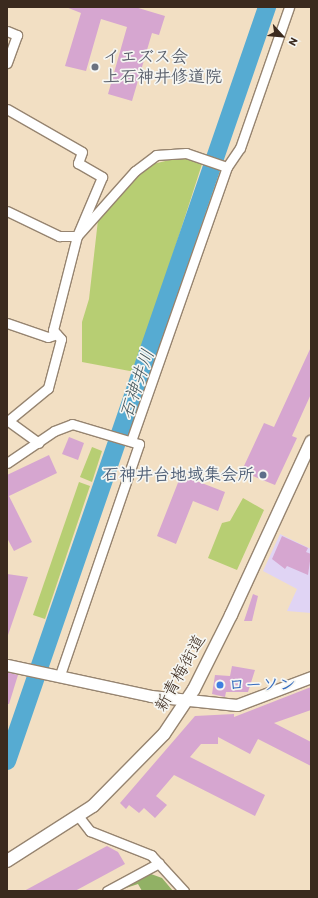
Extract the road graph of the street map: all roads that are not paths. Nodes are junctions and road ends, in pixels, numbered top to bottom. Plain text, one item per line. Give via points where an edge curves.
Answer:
1 (289, 7) edge
2 (7, 31) edge
3 (7, 62) edge
4 (7, 109) edge
5 (227, 167) junction
6 (7, 211) edge
7 (77, 236) junction
8 (7, 323) edge
9 (57, 334) junction
10 (7, 421) edge
11 (129, 440) junction
12 (311, 442) edge
13 (39, 443) junction
14 (7, 463) edge
15 (7, 665) edge
16 (59, 677) junction
17 (311, 677) edge
18 (186, 701) junction
19 (78, 817) junction
20 (7, 862) edge
21 (159, 863) junction
22 (107, 891) edge
23 (184, 891) edge

1 - 5 street via 240,148
2 - 3 street via 17,35
4 - 7 street via 82,152 78,163 102,177
5 - 7 street via 173,151 145,162
5 - 11 street
6 - 7 street via 59,236
7 - 9 street via 53,330
8 - 9 street via 48,337
9 - 10 street via 61,339 48,388
10 - 13 street
11 - 13 street via 72,424 54,431
11 - 16 street via 139,444
12 - 18 main road, 新青梅街道 via 231,615
13 - 14 street
15 - 16 street
16 - 18 street
17 - 18 street via 237,705
18 - 19 main road, 新青梅街道 via 147,754
19 - 20 main road, 新青梅街道
19 - 21 street via 90,831 142,850
21 - 22 street
21 - 23 street

